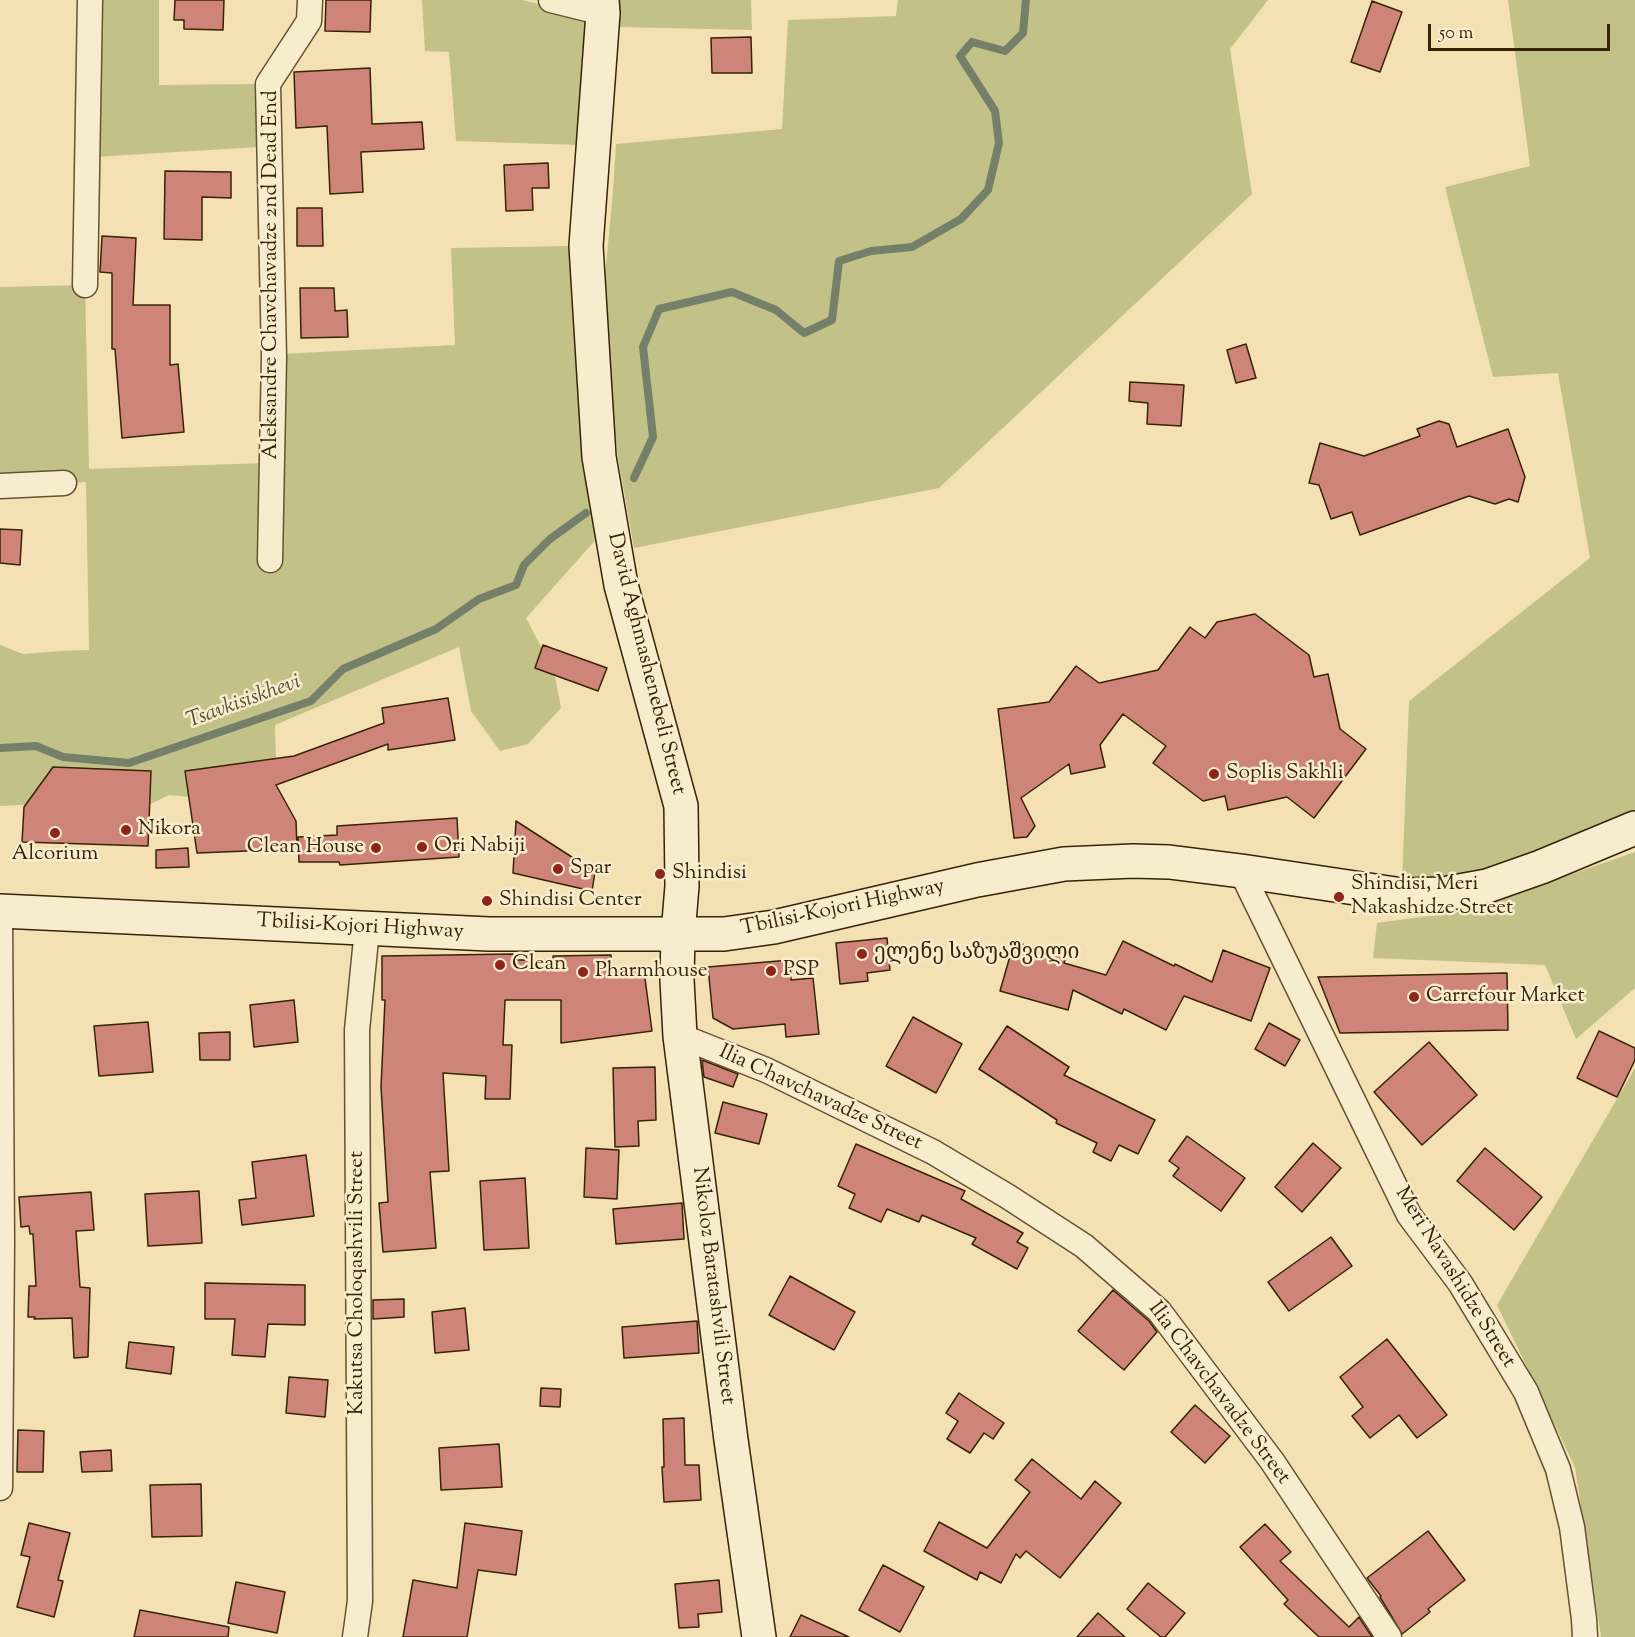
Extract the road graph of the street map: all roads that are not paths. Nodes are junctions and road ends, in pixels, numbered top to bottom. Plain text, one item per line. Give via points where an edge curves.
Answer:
1 (90, 0) edge
2 (310, 0) edge
3 (552, 0) edge
4 (602, 6) edge
5 (85, 285) dead end
6 (64, 483) dead end
7 (0, 486) edge
8 (270, 560) dead end
9 (1635, 828) edge
10 (1241, 871) junction
11 (0, 911) edge
12 (367, 929) junction
13 (678, 934) junction
14 (680, 1036) junction
15 (0, 1488) edge
16 (355, 1637) edge
17 (759, 1637) edge
18 (1389, 1637) edge
19 (1585, 1637) edge

1 - 5 street
2 - 8 street, Aleksandre Chavchavadze 2nd Dead End via 309,21 268,84 274,357
3 - 4 street
4 - 13 main road, David Aghmashenebeli Street via 586,246 599,457 621,585 681,806
6 - 7 street
9 - 10 main road, Tbilisi-Kojori Highway via 1487,886 1443,894 1402,895
10 - 13 main road, Tbilisi-Kojori Highway via 1169,862 1064,864 774,927 724,934
10 - 19 street, Meri Navashidze Street via 1409,1215 1460,1283 1526,1392 1558,1469 1572,1527
11 - 12 main road, Tbilisi-Kojori Highway
11 - 15 street
12 - 13 main road, Tbilisi-Kojori Highway via 489,934
12 - 16 street, Kakutsa Choloqashvili Street via 357,1030 360,1601
13 - 14 main road, Nikoloz Baratashvili Street
14 - 17 main road, Nikoloz Baratashvili Street
14 - 18 street, Ilia Chavchavadze Street via 766,1070 933,1152 1084,1246 1159,1311 1272,1461

